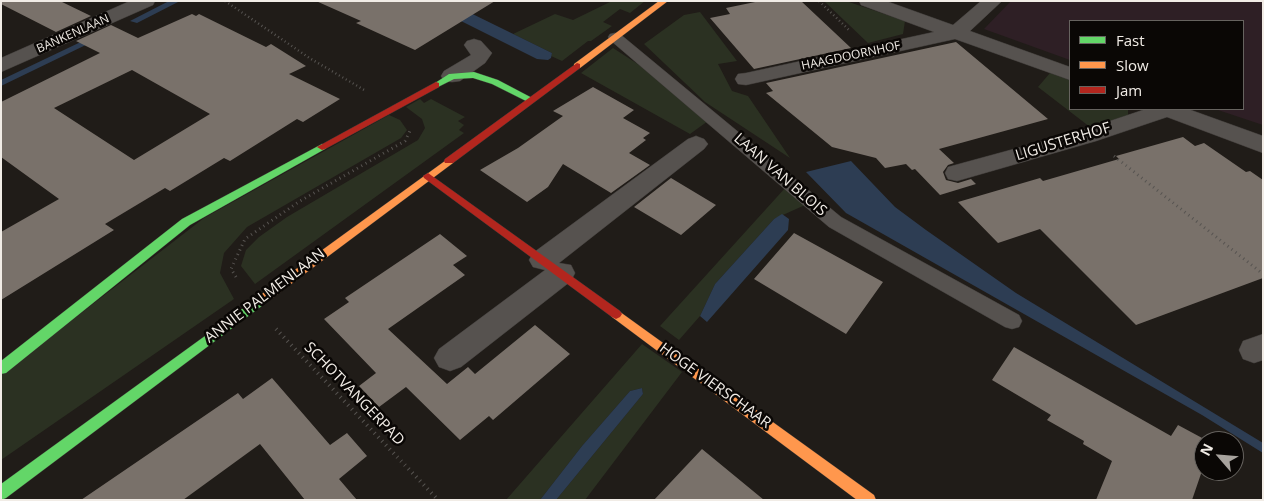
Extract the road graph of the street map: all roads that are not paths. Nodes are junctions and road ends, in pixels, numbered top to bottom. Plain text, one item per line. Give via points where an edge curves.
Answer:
1 (146, 1) edge
2 (664, 1) edge
3 (868, 1) edge
4 (993, 1) edge
5 (956, 33) junction
6 (615, 37) junction
7 (474, 45) dead end
8 (1, 66) edge
9 (1069, 74) edge
10 (452, 76) junction
11 (746, 79) dead end
12 (531, 100) junction
13 (1164, 110) edge
14 (1170, 110) edge
15 (696, 144) dead end
16 (1263, 145) edge
17 (957, 173) dead end
18 (428, 176) junction
19 (552, 266) junction
20 (1012, 321) dead end
21 (450, 358) dead end
22 (1, 368) edge
23 (9, 493) edge
24 (869, 500) edge

1 - 8 street, BANKENLAAN
2 - 6 street
3 - 5 street
4 - 5 street
5 - 9 street
5 - 11 street, HAAGDOORNHOF
6 - 12 street, ANNIE PALMENLAAN
6 - 20 lane, LAAN VAN BLOIS via 835,222
7 - 10 street via 482,53 478,59
10 - 12 street via 474,75
10 - 22 street via 186,222
12 - 18 street, ANNIE PALMENLAAN
13 - 17 street, LIGUSTERHOF via 1088,136
14 - 16 street
15 - 19 street
18 - 19 street, HOGE VIERSCHAAR
18 - 23 street, ANNIE PALMENLAAN via 253,304
19 - 21 street
19 - 24 street, HOGE VIERSCHAAR

